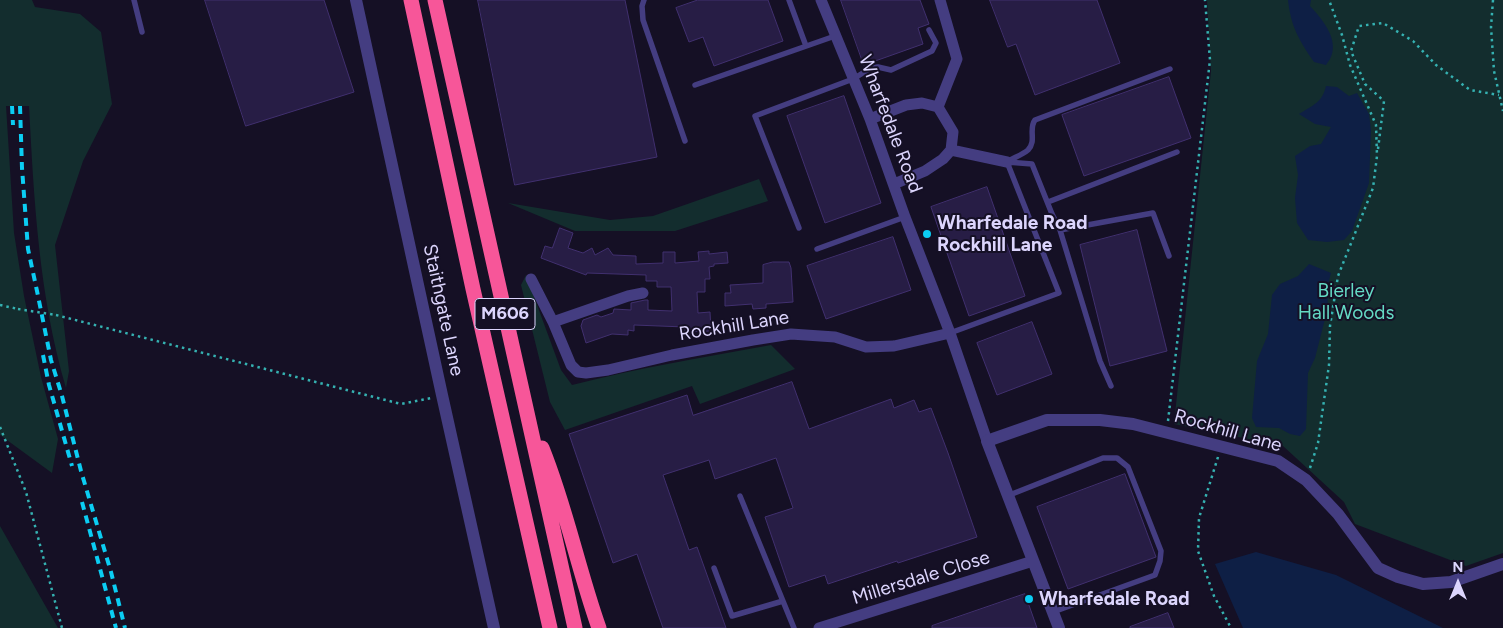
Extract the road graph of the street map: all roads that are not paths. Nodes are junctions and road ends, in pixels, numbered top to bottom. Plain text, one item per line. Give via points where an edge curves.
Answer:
1 (134, 0) edge
2 (356, 0) edge
3 (411, 0) edge
4 (435, 0) edge
5 (644, 0) edge
6 (789, 0) edge
7 (821, 0) edge
8 (940, 0) edge
9 (929, 30) dead end
10 (142, 32) dead end
11 (835, 36) junction
12 (806, 46) junction
13 (1170, 69) dead end
14 (853, 79) junction
15 (695, 85) dead end
16 (938, 107) junction
17 (870, 119) junction
18 (685, 141) dead end
19 (951, 150) junction
20 (1177, 152) dead end
21 (1007, 162) junction
22 (894, 184) junction
23 (1048, 202) junction
24 (905, 217) junction
25 (799, 228) dead end
26 (1060, 230) junction
27 (818, 250) dead end
28 (1169, 256) dead end
29 (530, 279) dead end
30 (643, 293) dead end
31 (554, 322) junction
32 (950, 333) junction
33 (1111, 386) dead end
34 (526, 408) junction
35 (987, 440) junction
36 (740, 496) dead end
37 (1007, 496) junction
38 (1033, 560) junction
39 (1503, 564) edge
40 (714, 568) dead end
41 (783, 601) junction
42 (1053, 612) junction
43 (494, 628) edge
44 (550, 628) edge
45 (575, 628) edge
46 (599, 628) edge
47 (794, 628) edge
48 (819, 628) edge
49 (1059, 628) edge

1 - 10 lane
2 - 43 street, Staithgate Lane
3 - 44 highway, M606
4 - 34 highway, M606
5 - 18 lane via 643,20
6 - 12 lane
7 - 11 street, Wharfedale Road
8 - 16 street via 957,59
9 - 14 lane via 936,43 932,52 891,70 878,66 871,68
11 - 12 lane
11 - 14 street, Wharfedale Road
12 - 15 lane
13 - 21 lane via 1035,120 1032,124 1033,142 1028,150
14 - 17 street, Wharfedale Road
14 - 25 lane via 755,116
16 - 17 street via 922,103 906,105
16 - 19 street via 953,132
17 - 22 street, Wharfedale Road
19 - 21 street
19 - 22 street via 926,171
20 - 23 lane
21 - 23 lane via 1032,164
21 - 32 lane via 1059,293
22 - 24 street, Wharfedale Road
23 - 26 lane
24 - 27 lane
24 - 32 street, Wharfedale Road
26 - 28 lane via 1153,214
26 - 33 lane via 1100,361
29 - 31 street, Rockhill Lane
30 - 31 street
31 - 32 street, Rockhill Lane via 572,365 578,372 586,373 791,334 835,338 866,347 894,346
32 - 35 street, Wharfedale Road
34 - 45 highway, M606
34 - 46 highway, M606 via 554,477
35 - 37 street, Wharfedale Road
35 - 39 street, Rockhill Lane via 1047,420 1133,424 1278,461 1306,480 1338,514 1378,568 1398,577 1423,584 1451,582
36 - 41 lane
37 - 38 street, Wharfedale Road
37 - 42 lane via 1103,458 1117,458 1128,467 1161,551 1155,575
38 - 42 street, Wharfedale Road
38 - 48 street, Millersdale Close
40 - 41 lane via 732,616
41 - 47 lane
42 - 49 street, Wharfedale Road

